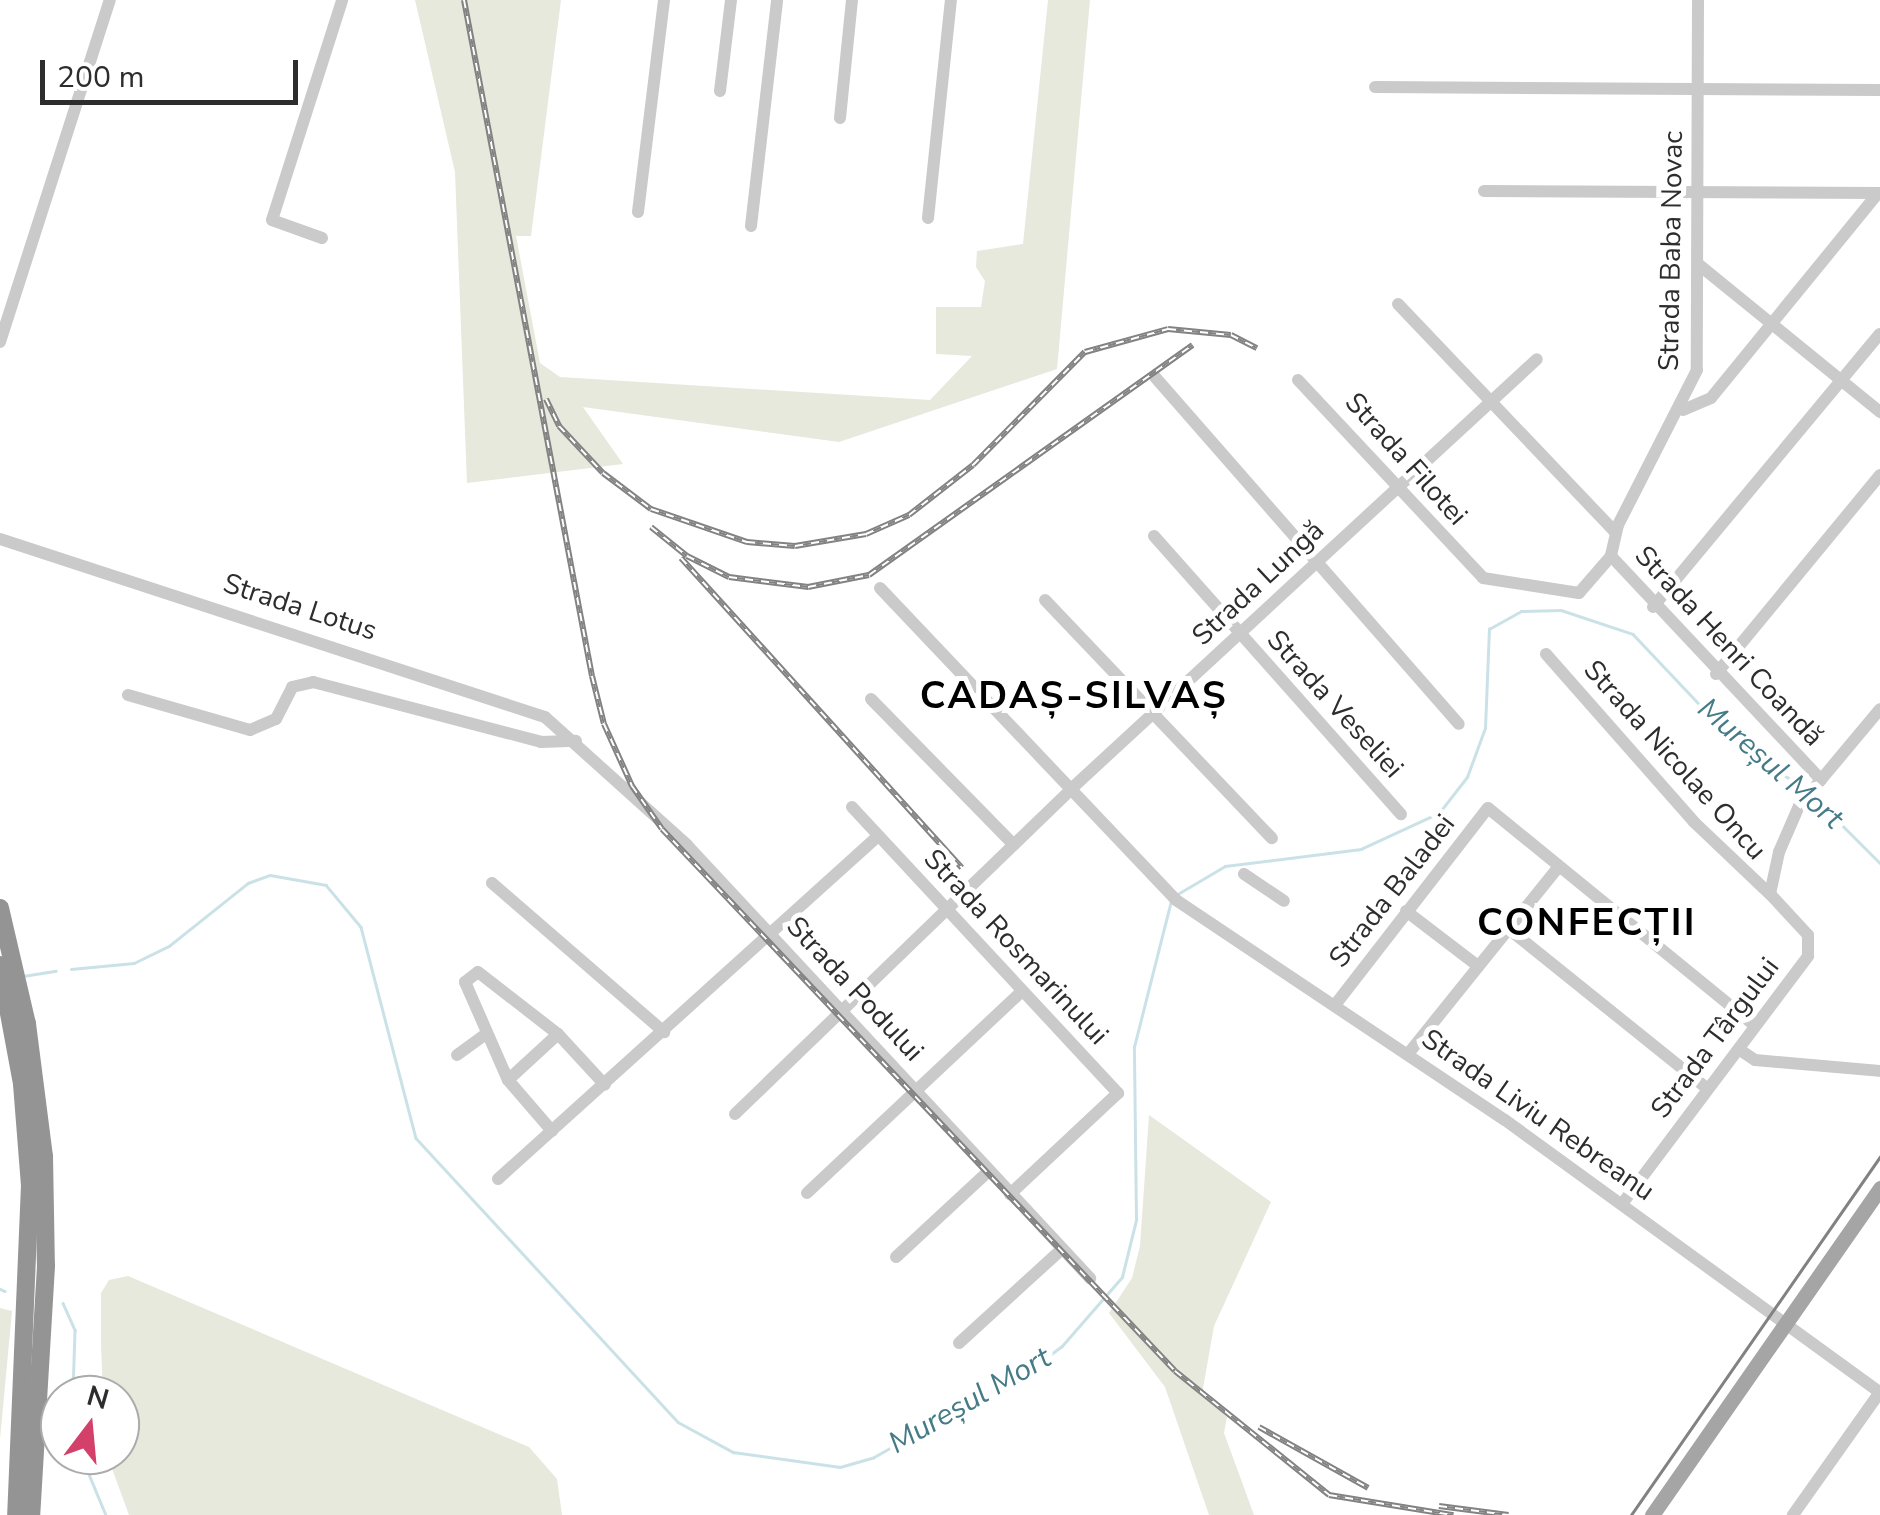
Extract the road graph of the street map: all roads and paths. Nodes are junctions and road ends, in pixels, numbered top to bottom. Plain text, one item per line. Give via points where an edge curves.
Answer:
1 (110, 0) edge
2 (342, 0) edge
3 (664, 0) edge
4 (731, 0) edge
5 (776, 0) edge
6 (852, 0) edge
7 (951, 0) edge
8 (1698, 0) edge
9 (1376, 87) dead end
10 (1698, 87) junction
11 (1880, 90) edge
12 (720, 91) dead end
13 (840, 118) dead end
14 (1699, 190) junction
15 (1484, 191) dead end
16 (1879, 194) edge
17 (638, 212) dead end
18 (928, 218) dead end
19 (751, 226) dead end
20 (322, 238) dead end
21 (1698, 264) junction
22 (1398, 304) dead end
23 (1774, 322) junction
24 (1880, 334) edge
25 (0, 342) edge
26 (1537, 359) dead end
27 (1155, 376) dead end
28 (1298, 380) dead end
29 (1842, 380) junction
30 (1491, 403) junction
31 (1683, 410) junction
32 (1880, 412) edge
33 (1880, 475) edge
34 (1398, 487) junction
35 (1154, 536) dead end
36 (0, 540) edge
37 (1613, 543) junction
38 (1319, 562) junction
39 (1475, 574) joint
40 (880, 588) dead end
41 (1045, 600) dead end
42 (1653, 608) junction
43 (1239, 634) junction
44 (1546, 654) dead end
45 (1716, 674) junction
46 (128, 695) dead end
47 (871, 699) dead end
48 (1880, 709) edge
49 (1154, 714) junction
50 (1459, 724) dead end
51 (576, 742) junction
52 (1821, 780) junction
53 (1070, 790) junction
54 (852, 808) dead end
55 (1401, 814) dead end
56 (878, 836) junction
57 (1272, 838) dead end
58 (1014, 845) junction
59 (1560, 866) junction
60 (1244, 874) dead end
61 (492, 883) dead end
62 (1770, 894) junction
63 (1284, 901) dead end
64 (0, 908) edge
65 (1406, 911) junction
66 (948, 914) junction
67 (1510, 930) junction
68 (769, 933) junction
69 (0, 965) edge
70 (1478, 966) junction
71 (1022, 992) junction
72 (1335, 1005) junction
73 (17, 1007) junction
74 (842, 1012) junction
75 (1753, 1024) junction
76 (487, 1032) junction
77 (664, 1032) junction
78 (558, 1034) junction
79 (1740, 1050) junction
80 (457, 1054) dead end
81 (1408, 1054) junction
82 (1880, 1071) edge
83 (508, 1080) junction
84 (604, 1085) junction
85 (1705, 1087) junction
86 (915, 1091) junction
87 (734, 1114) dead end
88 (552, 1131) junction
89 (988, 1172) junction
90 (498, 1179) dead end
91 (1880, 1188) edge
92 (807, 1193) dead end
93 (1010, 1194) junction
94 (1622, 1204) junction
95 (1061, 1250) junction
96 (896, 1257) dead end
97 (1090, 1278) dead end
98 (1785, 1323) junction
99 (959, 1343) dead end
100 (1880, 1392) edge
101 (16, 1515) edge
102 (34, 1515) edge
103 (1652, 1515) edge
104 (1793, 1515) edge

1 - 25 street
2 - 20 street via 272,220
3 - 17 street
4 - 12 street
5 - 19 street
6 - 13 street
7 - 18 street
8 - 10 street, Strada Baba Novac
9 - 10 street
10 - 11 street
10 - 14 street, Strada Baba Novac
14 - 15 street
14 - 16 street
14 - 21 street, Strada Baba Novac
16 - 23 street
21 - 23 street
21 - 31 street, Strada Baba Novac via 1698,370
22 - 30 street, Strada Henri Coandă
23 - 29 street
23 - 31 street via 1711,398
24 - 29 street
26 - 30 street, Strada Lungă
27 - 38 street
28 - 34 street, Strada Filotei
29 - 32 street
29 - 42 street
30 - 34 street, Strada Lungă
30 - 37 street, Strada Henri Coandă
31 - 37 street, Strada Baba Novac
33 - 45 street
34 - 38 street, Strada Lungă
34 - 39 street, Strada Filotei
35 - 43 street, Strada Veseliei
36 - 51 street, Strada Lotus via 504,700 545,717
37 - 39 street, Strada Baba Novac via 1579,592 1515,587
37 - 42 street, Strada Henri Coandă
38 - 43 street, Strada Lungă
38 - 50 street
40 - 53 street, Strada Liviu Rebreanu
41 - 49 street
42 - 45 street, Strada Henri Coandă
43 - 49 street, Strada Lungă
43 - 55 street, Strada Veseliei
44 - 62 street, Strada Nicolae Oncu via 1694,822
45 - 52 street, Strada Henri Coandă
46 - 51 street via 250,730 276,719 292,687 322,683 541,742
47 - 58 street
48 - 52 street
49 - 53 street, Strada Lungă
49 - 57 street
51 - 68 street, Strada Podului
52 - 62 street via 1785,831
53 - 58 street, Strada Lungă
53 - 72 street, Strada Liviu Rebreanu via 1176,900
54 - 56 street, Strada Rosmarinului
56 - 66 street, Strada Rosmarinului
56 - 68 street
58 - 66 street, Strada Lungă
59 - 65 street, Strada Baladei via 1488,808
59 - 67 street
59 - 75 street
60 - 63 street
61 - 77 street
62 - 75 street, Strada Târgului via 1808,935 1810,948
64 - 73 highway
65 - 70 street
65 - 72 street, Strada Baladei
66 - 71 street, Strada Rosmarinului
66 - 74 street, Strada Lungă
67 - 70 street
67 - 85 street
68 - 74 street, Strada Podului
68 - 77 street
69 - 73 highway
70 - 81 street
71 - 86 street
71 - 93 street, Strada Rosmarinului via 1118,1092
72 - 81 street, Strada Liviu Rebreanu
73 - 101 highway via 31,1212
73 - 102 highway via 46,1210
74 - 86 street, Strada Podului
74 - 87 street, Strada Lungă
75 - 79 street, Strada Târgului
76 - 78 street via 465,982 478,972
76 - 80 street
76 - 83 street
77 - 84 street
78 - 83 street
78 - 84 street
79 - 82 street via 1756,1060
79 - 85 street, Strada Târgului
81 - 94 street, Strada Liviu Rebreanu
83 - 88 street
84 - 88 street
85 - 94 street, Strada Târgului
86 - 89 street, Strada Podului
86 - 92 street
88 - 90 street
89 - 93 street, Strada Podului
89 - 96 street
91 - 98 main road
93 - 95 street, Strada Podului
94 - 98 street, Strada Liviu Rebreanu
95 - 97 street, Strada Podului
95 - 99 street
98 - 100 street, Strada Liviu Rebreanu
98 - 103 main road
100 - 104 street

